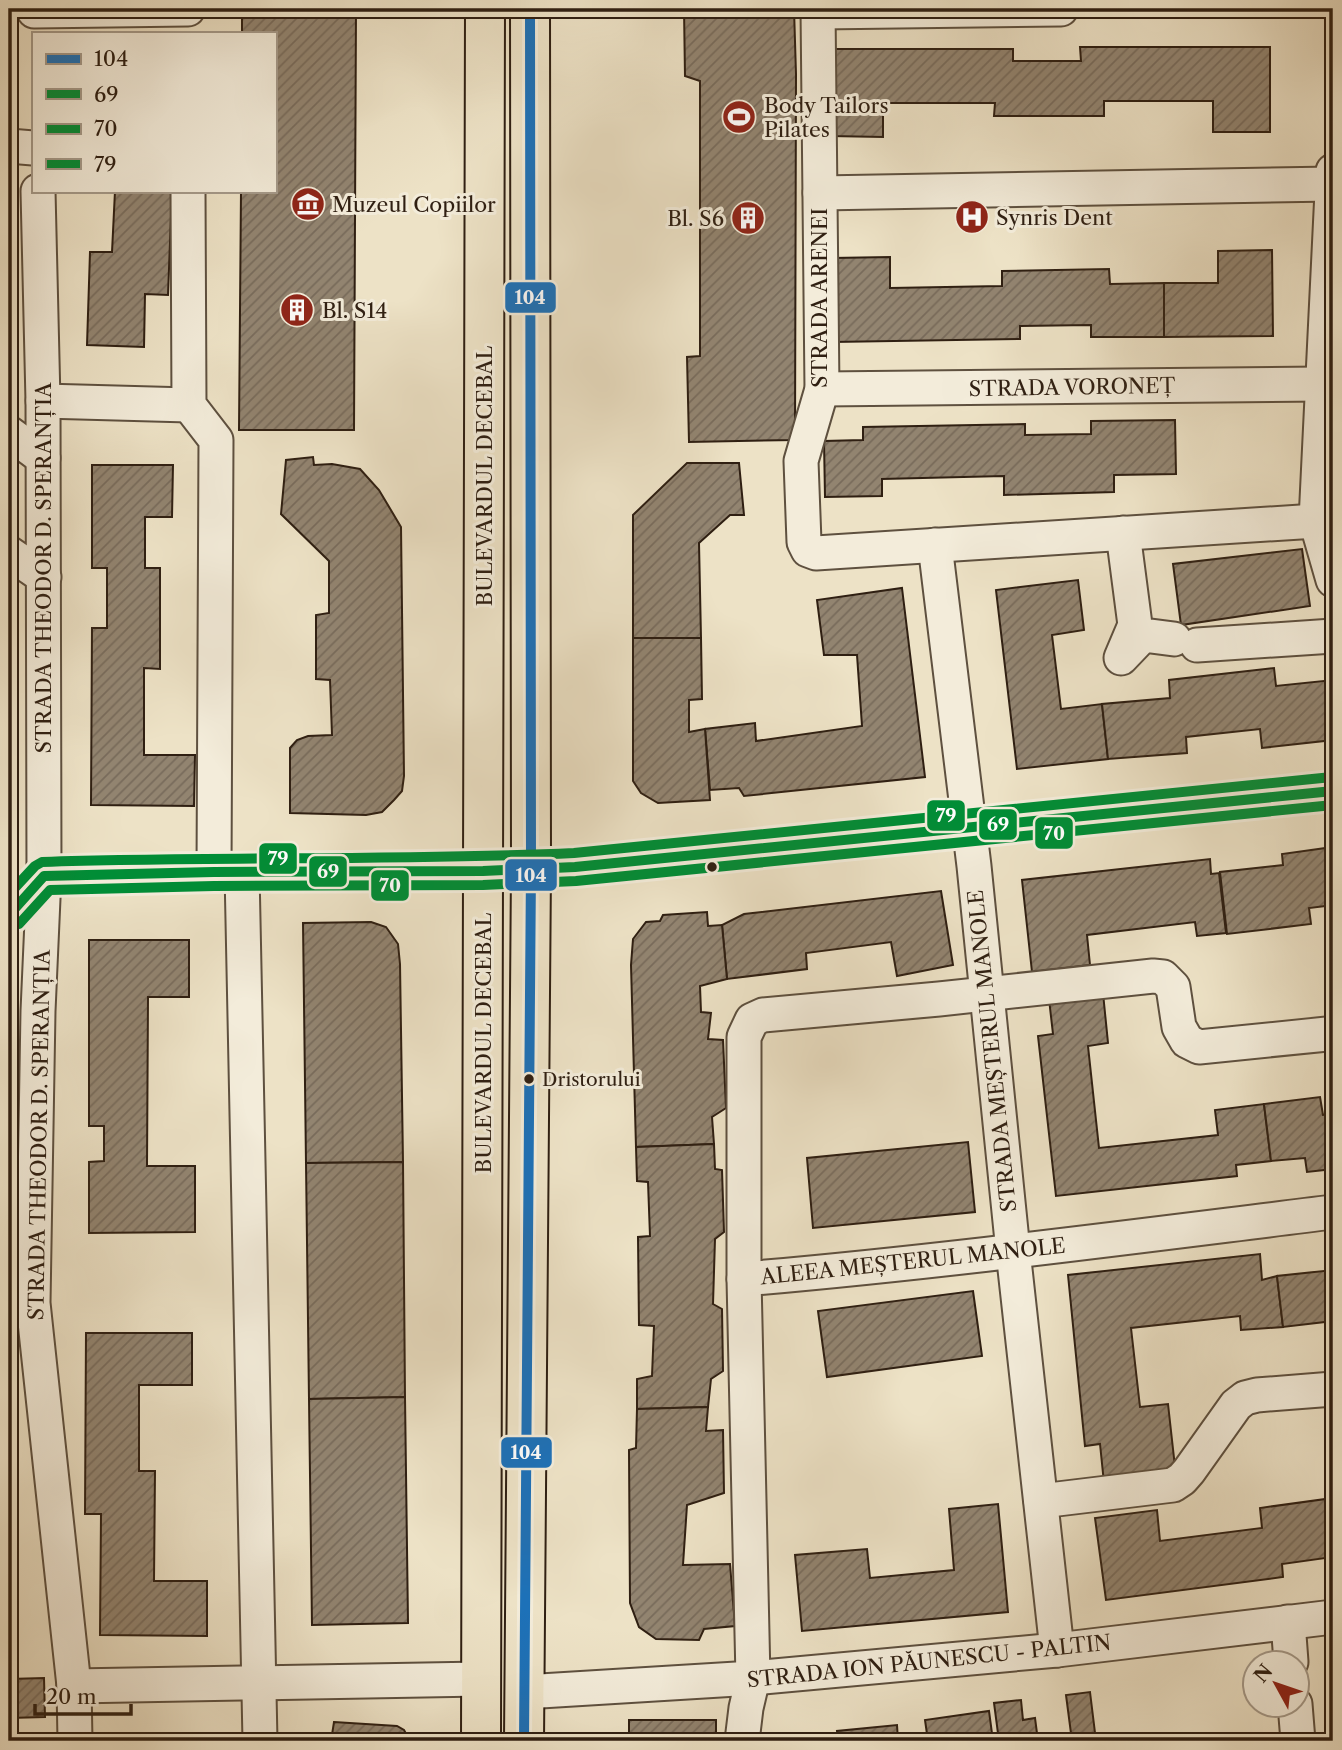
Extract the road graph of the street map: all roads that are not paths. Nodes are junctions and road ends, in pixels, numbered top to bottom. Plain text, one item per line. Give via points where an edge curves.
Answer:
1 (188, 9) edge
2 (485, 9) edge
3 (530, 9) edge
4 (1061, 9) edge
5 (819, 10) edge
6 (34, 18) edge
7 (188, 32) edge
8 (9, 146) edge
9 (32, 148) edge
10 (1333, 172) edge
11 (1333, 184) edge
12 (38, 192) edge
13 (188, 192) edge
14 (820, 193) junction
15 (1322, 384) junction
16 (822, 389) junction
17 (43, 401) junction
18 (189, 405) junction
19 (9, 433) edge
20 (43, 458) junction
21 (1316, 521) junction
22 (1123, 533) junction
23 (935, 545) junction
24 (9, 553) edge
25 (44, 577) junction
26 (1333, 580) edge
27 (1333, 636) edge
28 (1333, 791) edge
29 (969, 827) junction
30 (531, 869) junction
31 (483, 871) junction
32 (228, 872) junction
33 (44, 876) junction
34 (9, 915) edge
35 (986, 993) junction
36 (23, 1011) edge
37 (1333, 1031) edge
38 (1333, 1212) edge
39 (1013, 1251) junction
40 (744, 1279) junction
41 (1333, 1389) edge
42 (1041, 1501) junction
43 (1333, 1617) edge
44 (1288, 1622) junction
45 (1290, 1648) edge
46 (1057, 1650) junction
47 (753, 1678) junction
48 (481, 1679) junction
49 (259, 1682) junction
50 (74, 1685) junction
51 (524, 1692) junction
52 (1296, 1718) edge
53 (75, 1741) edge
54 (260, 1741) edge
55 (481, 1741) edge
56 (523, 1741) edge
57 (742, 1741) edge
58 (1298, 1741) edge

1 - 6 street
1 - 7 street
2 - 31 main road, BULEVARDUL DECEBAL
3 - 30 main road
4 - 5 street
5 - 14 street, STRADA ARENEI
8 - 9 street
10 - 11 street
11 - 14 street
11 - 15 street
12 - 17 street, STRADA THEODOR D. SPERANȚIA
13 - 18 street
14 - 16 street, STRADA ARENEI
15 - 16 street, STRADA VORONEȚ
15 - 21 street
16 - 23 street, STRADA ARENEI via 801,461 808,550
17 - 18 street
17 - 20 street, STRADA THEODOR D. SPERANȚIA
18 - 32 street via 216,440
19 - 20 street
20 - 25 street, STRADA THEODOR D. SPERANȚIA
21 - 22 street
21 - 26 street
22 - 23 street
22 - 27 street via 1135,625 1121,658 1143,635 1185,642
23 - 29 street
24 - 25 street
25 - 33 street, STRADA THEODOR D. SPERANȚIA
28 - 29 street
29 - 30 street
29 - 35 street, STRADA MEȘTERUL MANOLE
30 - 31 street
30 - 51 main road
31 - 32 street
31 - 48 main road, BULEVARDUL DECEBAL
32 - 33 street
32 - 49 street
33 - 34 street
33 - 36 street, STRADA THEODOR D. SPERANȚIA
35 - 37 street via 1163,977 1173,987 1179,1027 1187,1041 1199,1047
35 - 39 street, STRADA MEȘTERUL MANOLE
35 - 40 street via 762,1015 752,1020 744,1037
36 - 50 street, STRADA THEODOR D. SPERANȚIA via 33,1304
38 - 39 street, ALEEA MEȘTERUL MANOLE
39 - 40 street, ALEEA MEȘTERUL MANOLE
39 - 42 street, STRADA MEȘTERUL MANOLE
40 - 47 street, ALEEA MEȘTERUL MANOLE
41 - 42 street via 1245,1398 1173,1485
42 - 46 street, STRADA MEȘTERUL MANOLE
43 - 44 street, STRADA ION PĂUNESCU - PALTIN
44 - 45 street
44 - 46 street, STRADA ION PĂUNESCU - PALTIN
46 - 47 street, STRADA ION PĂUNESCU - PALTIN
47 - 51 street, STRADA ION PĂUNESCU - PALTIN
47 - 57 street, ALEEA MEȘTERUL MANOLE
48 - 49 street
48 - 55 main road, BULEVARDUL DECEBAL
49 - 50 street
49 - 54 street
50 - 53 street, STRADA THEODOR D. SPERANȚIA
51 - 56 main road
52 - 58 street

